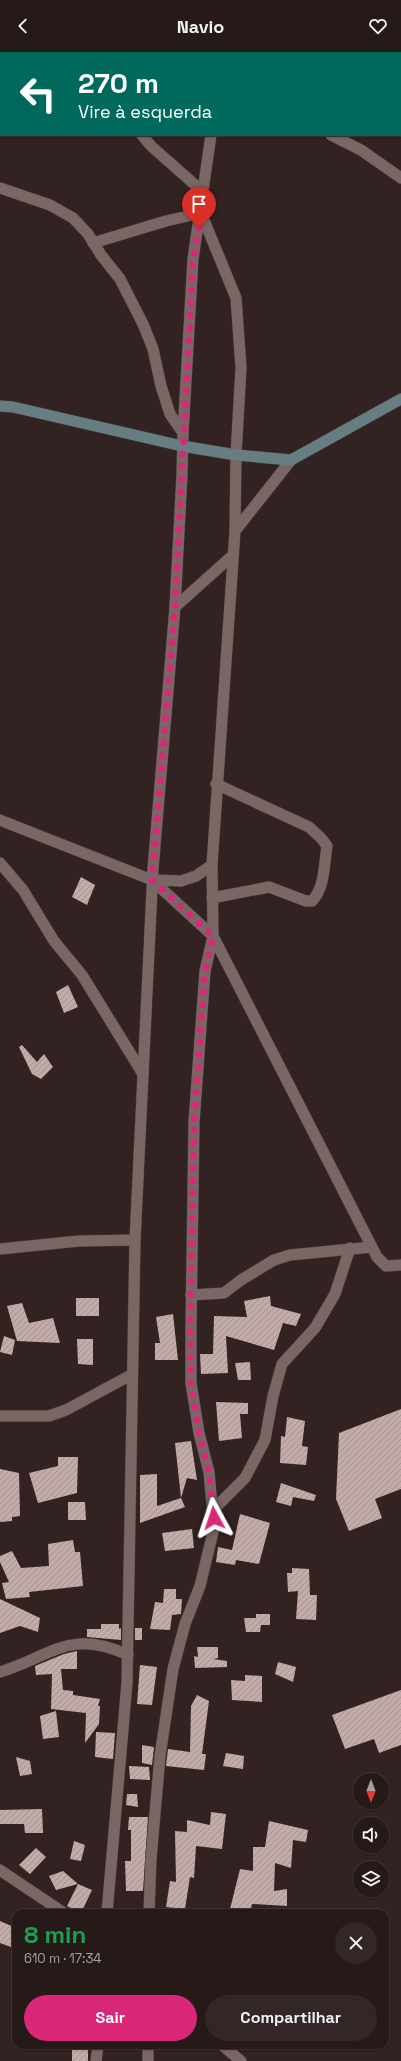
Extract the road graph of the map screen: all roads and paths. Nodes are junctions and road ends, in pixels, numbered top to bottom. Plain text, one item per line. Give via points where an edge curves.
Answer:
1 (143, 136) edge
2 (211, 136) edge
3 (333, 136) edge
4 (401, 178) edge
5 (0, 188) edge
6 (202, 191) junction
7 (201, 213) junction
8 (94, 243) junction
9 (401, 399) edge
10 (0, 406) edge
11 (183, 433) junction
12 (182, 446) junction
13 (236, 455) junction
14 (291, 460) junction
15 (235, 531) junction
16 (233, 555) junction
17 (175, 607) junction
18 (216, 784) junction
19 (0, 820) edge
20 (0, 863) edge
21 (212, 865) junction
22 (152, 880) junction
23 (212, 898) junction
24 (213, 936) junction
25 (143, 1074) junction
26 (135, 1240) junction
27 (372, 1247) junction
28 (350, 1248) junction
29 (0, 1249) edge
30 (401, 1265) edge
31 (191, 1295) junction
32 (131, 1375) junction
33 (0, 1416) edge
34 (214, 1509) junction
35 (128, 1655) junction
36 (0, 1672) edge
37 (0, 1870) edge
38 (58, 1909) edge
39 (107, 1909) edge
40 (149, 1909) edge
41 (98, 2049) edge
42 (148, 2049) edge
43 (227, 2049) edge
44 (96, 2061) edge
45 (148, 2061) edge
46 (241, 2061) edge

1 - 6 street
2 - 6 street
3 - 4 street via 361,150
5 - 8 street via 50,205 74,218
6 - 7 street
7 - 8 street
7 - 11 street via 193,259
7 - 13 street via 236,298 241,368
8 - 11 street via 120,279 143,324 153,349 170,414
9 - 14 main road
10 - 12 main road
11 - 12 street
12 - 13 main road
12 - 17 street
13 - 14 main road
13 - 15 street
14 - 15 street
15 - 16 street
16 - 17 street
16 - 18 street
17 - 22 street
18 - 21 street
18 - 23 street via 309,827 326,846 321,883 317,896 312,901 269,887
19 - 22 street
20 - 25 street via 23,890 54,941 82,975
21 - 22 street via 196,876 181,881
21 - 23 street
22 - 24 street
22 - 25 street
23 - 24 street
24 - 27 street
24 - 31 street via 205,970 194,1122
25 - 26 street
26 - 29 street
26 - 32 street
27 - 28 street
27 - 30 street via 386,1266
28 - 31 street via 290,1255 274,1260 224,1293
28 - 34 street via 335,1294 315,1328 282,1364 265,1440 245,1478
31 - 34 street via 191,1383
32 - 33 street via 66,1410 49,1416
32 - 35 street
34 - 40 street via 214,1528 200,1586 185,1624 173,1669 160,1756
35 - 36 street via 98,1644 84,1643 60,1648
35 - 39 street
37 - 38 street
41 - 44 street
42 - 45 street
43 - 46 street

